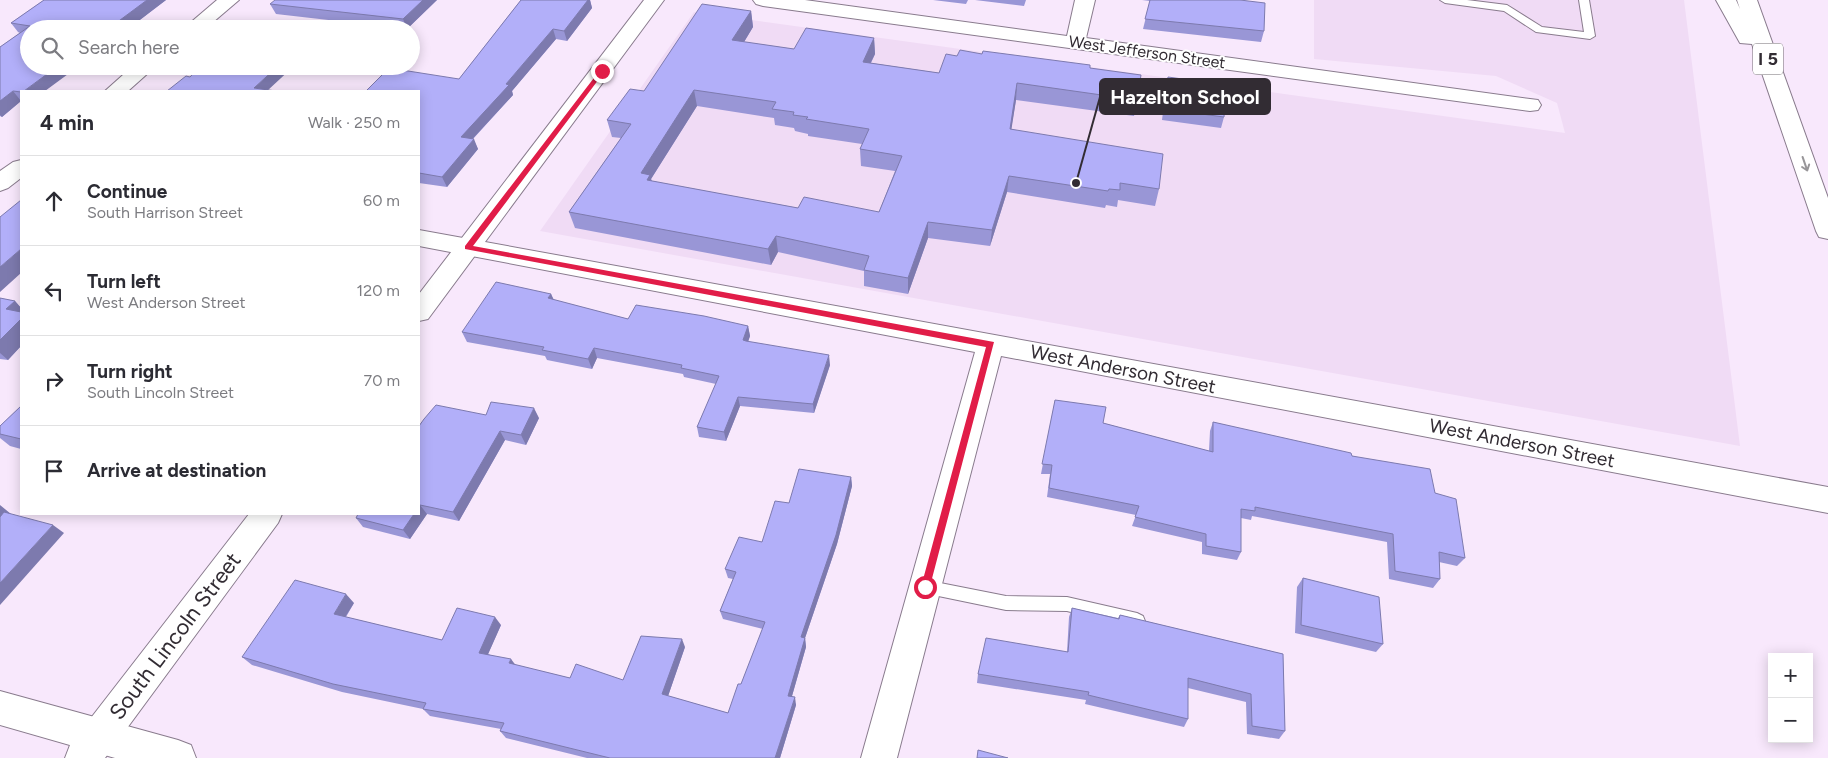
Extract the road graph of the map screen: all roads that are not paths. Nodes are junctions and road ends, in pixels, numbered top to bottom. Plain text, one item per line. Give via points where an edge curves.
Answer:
1 (229, 0) edge
2 (654, 0) edge
3 (764, 0) edge
4 (1085, 0) edge
5 (1445, 0) edge
6 (1584, 0) edge
7 (1726, 0) edge
8 (1747, 0) edge
9 (1507, 4) edge
10 (204, 20) edge
11 (1074, 42) junction
12 (135, 75) edge
13 (116, 90) edge
14 (1530, 105) dead end
15 (1789, 118) junction
16 (0, 160) edge
17 (20, 165) edge
18 (20, 166) edge
19 (0, 183) edge
20 (1828, 231) edge
21 (420, 238) edge
22 (468, 247) junction
23 (420, 311) edge
24 (991, 344) junction
25 (1828, 500) edge
26 (266, 515) edge
27 (925, 587) junction
28 (1153, 624) edge
29 (0, 708) edge
30 (91, 747) edge
31 (178, 758) edge
32 (879, 758) edge

1 - 10 main road
2 - 22 main road
3 - 11 main road, West Jefferson Street
4 - 11 main road
5 - 9 lane
6 - 9 lane via 1590,36 1539,30
7 - 15 main road
8 - 15 main road, I 5
11 - 14 main road, West Jefferson Street
12 - 13 main road
15 -> 20 main road, I 5
16 - 17 main road
18 - 19 main road
21 - 22 main road, West Anderson Street
22 - 23 main road
22 - 24 main road, West Anderson Street
24 - 25 main road, West Anderson Street
24 - 27 main road
26 - 30 main road, South Lincoln Street
27 - 28 lane via 1006,603 1067,604
27 - 32 main road
29 - 30 main road
30 - 31 main road

